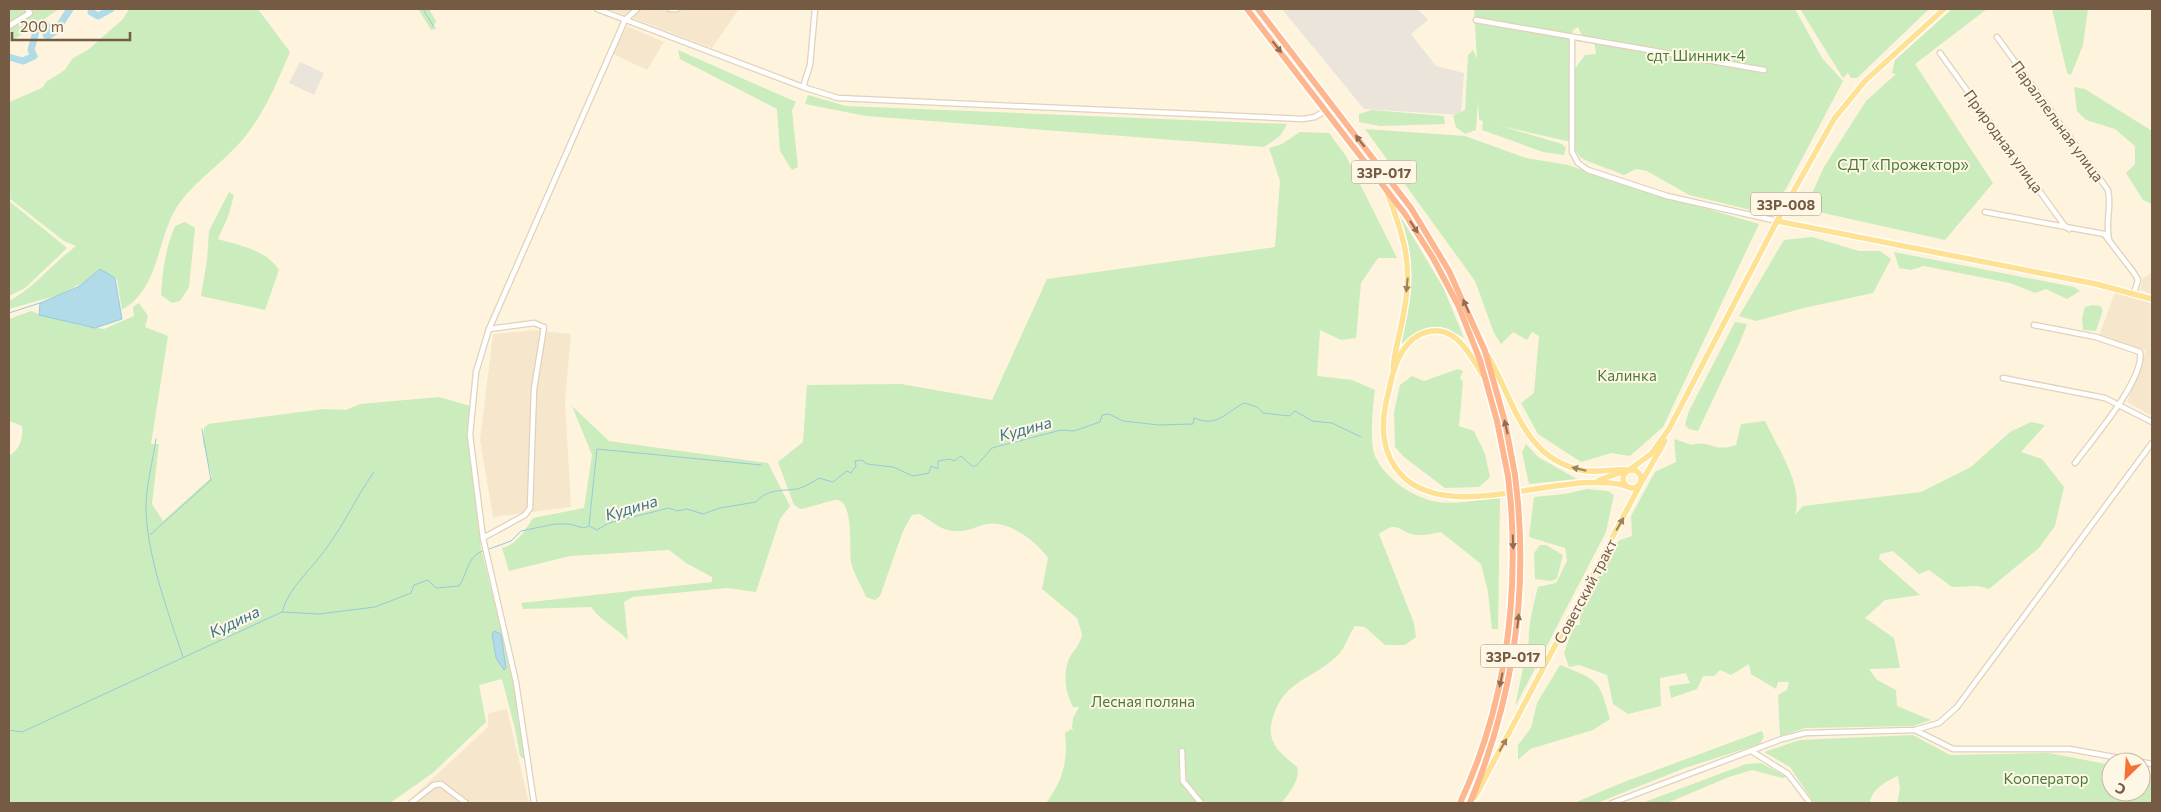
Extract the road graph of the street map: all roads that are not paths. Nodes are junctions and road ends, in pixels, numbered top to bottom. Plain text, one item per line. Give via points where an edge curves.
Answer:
1 (27, 9) edge
2 (597, 9) edge
3 (637, 9) edge
4 (670, 9) edge
5 (677, 9) edge
6 (815, 9) edge
7 (1247, 9) edge
8 (1258, 9) edge
9 (1944, 9) edge
10 (625, 20) junction
11 (1476, 20) dead end
12 (9, 26) edge
13 (1997, 37) dead end
14 (1572, 38) junction
15 (1940, 53) dead end
16 (1764, 70) dead end
17 (803, 87) junction
18 (1326, 110) junction
19 (1385, 188) junction
20 (1985, 212) dead end
21 (1777, 221) junction
22 (2069, 229) junction
23 (2109, 239) junction
24 (2134, 293) junction
25 (2152, 299) edge
26 (2034, 325) dead end
27 (488, 329) junction
28 (1485, 351) junction
29 (1484, 375) junction
30 (1392, 377) junction
31 (2003, 378) dead end
32 (2119, 404) junction
33 (2152, 422) edge
34 (1669, 429) junction
35 (2152, 443) edge
36 (2075, 463) dead end
37 (1627, 470) junction
38 (1512, 475) junction
39 (1592, 482) junction
40 (1641, 484) junction
41 (1627, 486) junction
42 (1515, 504) junction
43 (483, 538) junction
44 (1915, 730) junction
45 (1182, 751) dead end
46 (1753, 752) junction
47 (2152, 764) edge
48 (411, 803) edge
49 (466, 803) edge
50 (534, 803) edge
51 (1201, 803) edge
52 (1460, 803) edge
53 (1471, 803) edge
54 (1612, 803) edge
55 (1810, 803) edge

1 - 12 street via 30,13
2 - 10 street
3 - 10 street
4 - 5 street
6 - 17 street via 810,65
7 -> 18 highway, 33Р-017
28 -> 8 highway, 33Р-017 via 1449,271 1411,208
9 - 21 main road, 33Р-008 via 1853,94 1821,140
10 - 17 street
10 - 27 street
11 - 14 street
13 - 23 street, Параллельная улица via 2108,190 2111,203 2106,227
14 - 16 street
14 - 21 street via 1572,152 1578,163 1588,170 1667,196
15 - 22 street, Природная улица
17 - 18 street via 838,98 1303,119 1315,117
18 - 19 highway, 33Р-017
19 -> 29 highway, 33Р-017 via 1445,280 1471,335
19 -> 30 main road via 1406,243 1408,278
20 - 22 street
21 - 24 main road
21 - 34 main road, 33Р-008
22 - 23 street via 2104,234
23 - 24 street via 2138,280
24 - 25 main road
26 - 32 street via 2096,337 2140,352 2141,361
27 - 43 street via 476,372 470,435
27 - 43 street via 534,323 544,327 534,389 530,508 525,515
37 -> 28 main road via 1582,470 1544,453 1522,428
38 -> 28 highway, 33Р-017 via 1505,422
29 - 30 main road via 1462,342 1437,331 1420,335 1410,342
29 - 38 highway, 33Р-017
30 - 39 main road via 1383,417 1384,442 1398,470 1415,486 1435,494 1466,496
31 - 32 street via 2105,398
32 - 33 street
32 - 36 street
34 - 37 main road via 1652,454
34 - 40 main road, Советский тракт via 1661,451
35 - 44 street via 1957,707 1939,723
37 - 39 main road
37 - 40 main road via 1640,474
37 - 41 main road via 1623,480
38 - 42 highway, 33Р-017, bridge
39 - 41 main road
40 - 41 main road via 1635,488
53 -> 40 main road, Советский тракт
42 -> 52 highway, 33Р-017 via 1513,580 1504,663 1484,745
53 -> 42 highway, 33Р-017 via 1501,712 1515,644 1521,590
43 - 50 street via 516,682
44 - 46 street via 1806,733
44 - 47 street via 1953,749 2070,749
45 - 51 street via 1184,781
46 - 54 street
46 - 55 street via 1788,774
48 - 49 street via 434,785 441,784

